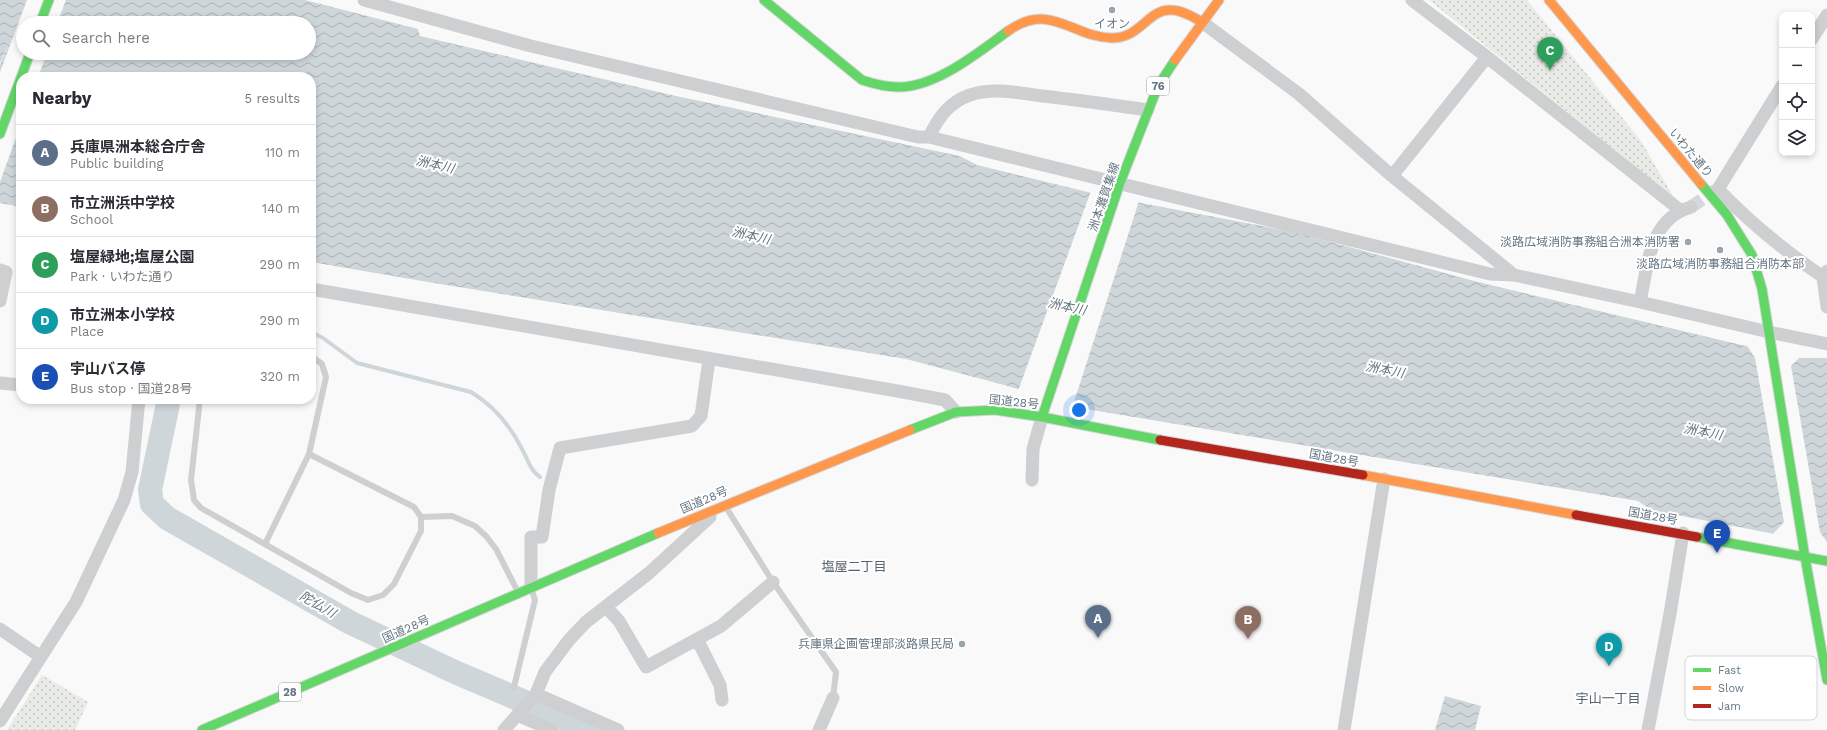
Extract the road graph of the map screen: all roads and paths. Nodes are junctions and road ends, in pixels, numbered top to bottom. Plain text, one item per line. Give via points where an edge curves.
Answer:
1 (49, 0) edge
2 (364, 0) edge
3 (764, 0) edge
4 (1219, 0) edge
5 (1412, 0) edge
6 (1549, 0) edge
7 (1827, 15) edge
8 (43, 16) edge
9 (1202, 22) junction
10 (1815, 34) edge
11 (1487, 57) junction
12 (27, 60) edge
13 (23, 72) edge
14 (16, 91) edge
15 (1779, 91) edge
16 (1148, 110) junction
17 (0, 134) edge
18 (929, 137) junction
19 (1392, 176) junction
20 (1120, 183) junction
21 (0, 270) edge
22 (1825, 274) edge
23 (1514, 275) junction
24 (316, 290) edge
25 (0, 301) edge
26 (1640, 302) junction
27 (1827, 307) edge
28 (1769, 337) junction
29 (1827, 344) edge
30 (316, 360) edge
31 (709, 360) junction
32 (0, 383) edge
33 (16, 385) edge
34 (139, 404) edge
35 (199, 404) edge
36 (1044, 411) junction
37 (956, 412) junction
38 (309, 454) junction
39 (1384, 479) junction
40 (1032, 480) dead end
41 (723, 505) junction
42 (421, 517) junction
43 (1683, 533) junction
44 (265, 544) junction
45 (1805, 557) junction
46 (1827, 561) edge
47 (773, 582) junction
48 (531, 587) junction
49 (518, 593) junction
50 (606, 607) junction
51 (0, 629) edge
52 (697, 639) junction
53 (41, 657) junction
54 (1827, 680) edge
55 (514, 687) dead end
56 (536, 694) junction
57 (833, 698) joint
58 (722, 700) dead end
59 (517, 716) junction
60 (0, 721) edge
61 (202, 730) edge
62 (504, 730) edge
63 (552, 730) edge
64 (618, 730) edge
65 (819, 730) edge
66 (1344, 730) edge
67 (1648, 730) edge

1 - 8 main road
2 - 18 street via 531,46 918,137
3 - 9 main road via 862,80 888,88 919,84 937,78 1017,26 1034,18 1044,18 1099,37 1110,38 1132,34 1154,14 1169,9 1178,10
4 - 9 main road, 洲本灘賀集線 / 76
5 - 11 street
6 - 28 main road, いわた通り via 1735,226 1752,255 1759,275
7 - 10 street
9 - 16 main road, 洲本灘賀集線 / 76 via 1168,69
9 - 19 street via 1299,94
11 - 19 street
11 - 26 street via 1686,209 1668,219 1656,234
12 - 13 main road
14 - 17 main road
15 - 22 street via 1718,189 1744,215 1797,259
16 - 18 street via 1088,101 984,91 968,96 946,109
16 - 20 main road, 洲本灘賀集線 / 76
18 - 20 street
19 - 23 street
20 - 23 street via 1490,274
20 - 36 main road, 洲本灘賀集線 / 76
21 - 25 street via 6,272
22 - 27 street
23 - 26 street
24 - 31 street
26 - 28 street
28 - 29 street
28 - 45 main road, いわた通り
30 - 38 lane via 322,364 326,377
31 - 37 street via 945,400
31 - 48 street via 701,416 692,426 560,448 549,490 542,537 531,537
32 - 33 street
34 - 53 street via 132,472 124,500 76,602
35 - 44 lane via 191,480 194,500 201,508
36 - 37 main road, 国道28号 / 28
36 - 39 main road, 国道28号 / 28 via 1135,436
36 - 40 street via 1033,449
37 - 41 main road, 国道28号 / 28
38 - 42 lane via 414,507
38 - 44 lane
39 - 43 main road, 国道28号 / 28
39 - 66 street
41 - 47 lane
41 - 48 main road, 国道28号 / 28
41 - 50 street via 649,573
42 - 44 lane via 421,531 394,584 383,595 368,600 350,593
42 - 49 lane via 452,516 475,526 496,549
43 - 45 main road, 国道28号 / 28
43 - 67 street
45 - 46 main road, 国道28号 / 28
45 - 54 main road, いわた通り
47 - 52 street via 721,626
47 - 57 lane via 836,672
48 - 49 main road, 国道28号 / 28
48 - 55 lane via 535,600
49 - 61 main road, 国道28号 / 28
50 - 52 street via 619,621 646,667
50 - 56 street via 586,622 569,640 545,672
51 - 53 street
52 - 58 street via 720,685
53 - 60 street
56 - 59 street
56 - 64 street
57 - 65 street
59 - 62 street
59 - 63 street

